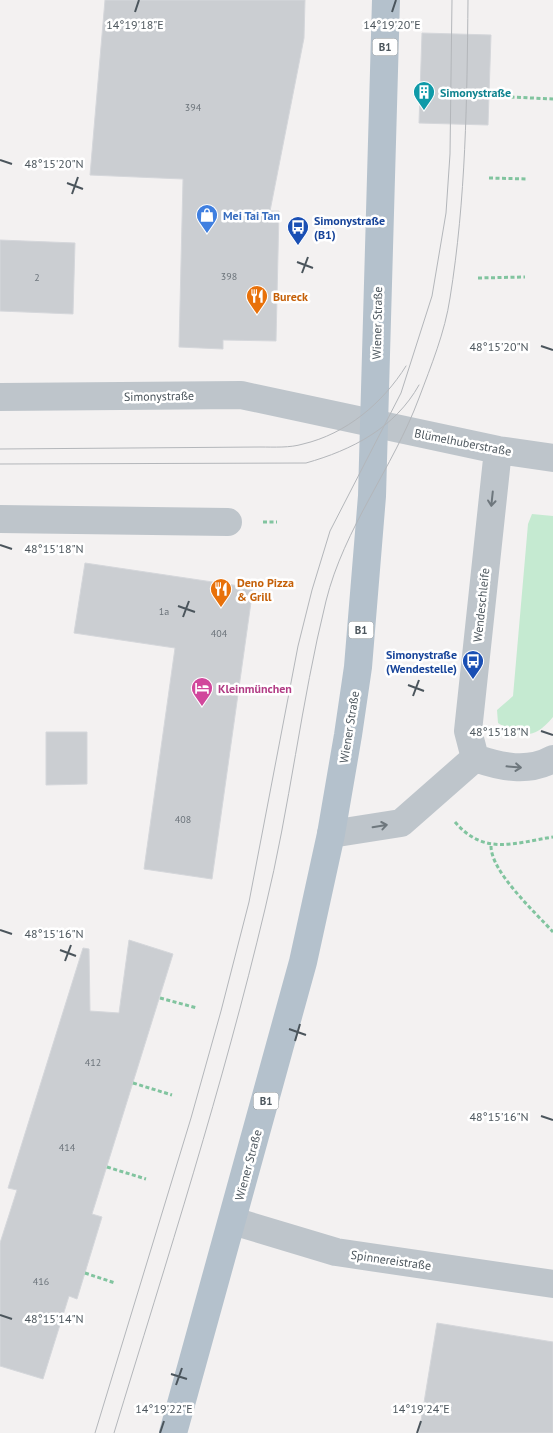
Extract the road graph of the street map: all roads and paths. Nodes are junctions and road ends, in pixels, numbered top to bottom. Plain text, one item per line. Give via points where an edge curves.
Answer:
1 (386, 0) edge
2 (492, 96) dead end
3 (553, 98) edge
4 (489, 178) dead end
5 (528, 178) dead end
6 (478, 278) dead end
7 (525, 278) dead end
8 (0, 397) edge
9 (374, 424) junction
10 (498, 450) junction
11 (553, 458) edge
12 (0, 519) edge
13 (228, 522) dead end
14 (475, 758) junction
15 (553, 758) edge
16 (434, 795) junction
17 (332, 834) junction
18 (553, 837) edge
19 (491, 846) junction
20 (553, 932) edge
21 (160, 998) dead end
22 (197, 1008) dead end
23 (133, 1083) dead end
24 (172, 1094) dead end
25 (107, 1167) dead end
26 (146, 1179) dead end
27 (233, 1221) junction
28 (85, 1273) dead end
29 (115, 1283) dead end
30 (553, 1284) edge
31 (173, 1433) edge

1 - 9 main road, Wiener Straße / B1
2 - 3 path
4 - 5 path
6 - 7 path
8 - 9 street, Simonystraße via 240,395
9 - 10 street, Blümelhuberstraße
9 - 17 main road, Wiener Straße / B1 via 372,496 358,668
10 - 11 street, Blümelhuberstraße
10 -> 14 street, Wendeschleife via 468,731
12 - 13 street
14 -> 15 street via 497,766 522,768
14 - 16 street
17 -> 16 street via 401,823
16 - 19 path via 466,835
17 - 27 main road, Wiener Straße / B1 via 304,962
18 - 19 path
19 - 20 path via 491,856
21 - 22 path
23 - 24 path
25 - 26 path
27 - 30 street, Spinnereistraße via 336,1252
27 - 31 main road, Wiener Straße / B1
28 - 29 path

